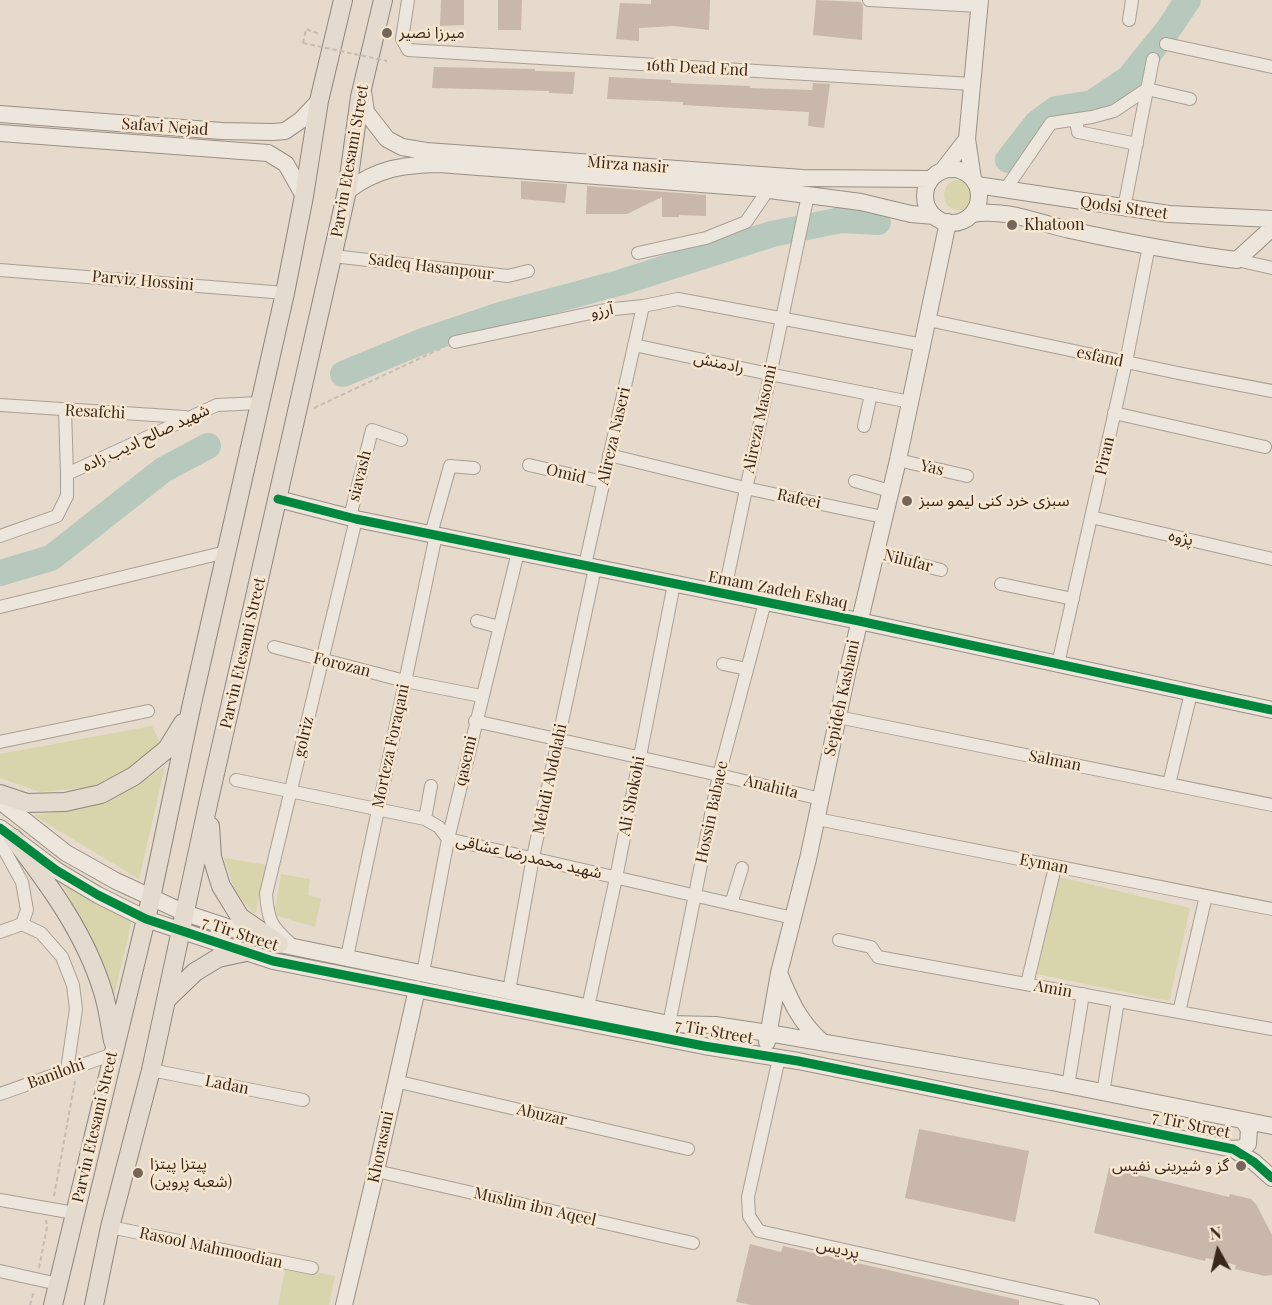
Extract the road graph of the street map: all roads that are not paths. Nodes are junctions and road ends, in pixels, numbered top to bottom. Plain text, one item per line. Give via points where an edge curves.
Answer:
1 (343, 0) edge
2 (383, 0) edge
3 (408, 0) edge
4 (869, 0) edge
5 (1132, 0) edge
6 (980, 3) edge
7 (1129, 20) dead end
8 (1166, 44) dead end
9 (1153, 59) dead end
10 (1272, 67) edge
11 (972, 84) junction
12 (362, 87) junction
13 (1147, 89) junction
14 (1190, 99) dead end
15 (319, 101) junction
16 (0, 114) edge
17 (1076, 120) junction
18 (273, 132) junction
19 (0, 133) edge
20 (967, 139) junction
21 (1137, 144) junction
22 (268, 153) junction
23 (425, 158) junction
24 (937, 175) junction
25 (975, 182) junction
26 (801, 189) junction
27 (768, 190) junction
28 (1005, 190) junction
29 (347, 191) junction
30 (304, 196) junction
31 (1124, 208) junction
32 (972, 214) junction
33 (941, 219) junction
34 (1272, 219) edge
35 (1149, 246) junction
36 (638, 253) dead end
37 (333, 256) junction
38 (1237, 260) junction
39 (1272, 268) edge
40 (0, 270) edge
41 (528, 271) dead end
42 (285, 293) junction
43 (643, 306) junction
44 (781, 319) junction
45 (928, 320) junction
46 (455, 342) road end
47 (634, 345) junction
48 (923, 345) junction
49 (1126, 362) junction
50 (769, 374) junction
51 (1272, 391) edge
52 (871, 394) junction
53 (910, 402) junction
54 (260, 403) junction
55 (0, 405) edge
56 (65, 410) junction
57 (1114, 413) junction
58 (189, 417) junction
59 (864, 426) dead end
60 (401, 440) dead end
61 (1265, 447) dead end
62 (609, 455) junction
63 (898, 460) junction
64 (529, 465) dead end
65 (474, 468) dead end
66 (67, 474) junction
67 (967, 476) dead end
68 (855, 481) dead end
69 (603, 482) junction
70 (745, 488) junction
71 (890, 491) junction
72 (278, 499) junction
73 (884, 517) junction
74 (1091, 517) junction
75 (353, 518) junction
76 (434, 535) junction
77 (0, 536) edge
78 (226, 552) junction
79 (518, 552) junction
80 (875, 553) junction
81 (1272, 559) edge
82 (590, 567) junction
83 (941, 570) dead end
84 (674, 584) junction
85 (1001, 584) dead end
86 (724, 594) junction
87 (1073, 599) junction
88 (765, 602) junction
89 (0, 607) edge
90 (477, 621) dead end
91 (859, 621) junction
92 (499, 627) junction
93 (274, 647) dead end
94 (321, 660) junction
95 (723, 664) dead end
96 (1058, 664) junction
97 (747, 669) junction
98 (405, 681) junction
99 (1191, 693) junction
100 (481, 696) junction
101 (191, 708) junction
102 (1272, 710) edge
103 (148, 711) dead end
104 (838, 717) junction
105 (475, 721) junction
106 (558, 740) junction
107 (0, 742) edge
108 (640, 758) junction
109 (719, 775) junction
110 (236, 780) dead end
111 (1169, 784) junction
112 (431, 786) dead end
113 (291, 792) junction
114 (0, 794) edge
115 (821, 799) junction
116 (0, 801) edge
117 (208, 804) junction
118 (1272, 805) edge
119 (377, 810) junction
120 (425, 819) junction
121 (817, 819) junction
122 (4, 836) edge
123 (448, 838) junction
124 (58, 847) junction
125 (533, 858) junction
126 (45, 862) junction
127 (1055, 867) junction
128 (742, 868) dead end
129 (616, 878) junction
130 (694, 896) junction
131 (1206, 896) junction
132 (151, 898) junction
133 (731, 904) junction
134 (1272, 909) edge
135 (793, 918) junction
136 (146, 919) junction
137 (183, 922) junction
138 (22, 924) junction
139 (0, 932) edge
140 (839, 940) dead end
141 (287, 945) junction
142 (246, 952) junction
143 (347, 957) junction
144 (287, 964) junction
145 (423, 973) junction
146 (779, 973) junction
147 (1027, 984) junction
148 (417, 989) junction
149 (509, 991) junction
150 (1083, 994) junction
151 (166, 999) junction
152 (1118, 1001) junction
153 (588, 1007) junction
154 (1179, 1012) junction
155 (669, 1024) junction
156 (1272, 1029) edge
157 (768, 1033) junction
158 (823, 1042) junction
159 (114, 1050) junction
160 (772, 1057) junction
161 (72, 1068) junction
162 (151, 1070) junction
163 (395, 1081) junction
164 (1068, 1086) junction
165 (1103, 1093) junction
166 (0, 1094) edge
167 (303, 1100) dead end
168 (1244, 1122) junction
169 (1272, 1126) edge
170 (688, 1149) dead end
171 (1233, 1149) junction
172 (376, 1171) junction
173 (1272, 1178) edge
174 (0, 1200) edge
175 (74, 1214) junction
176 (111, 1227) junction
177 (693, 1243) dead end
178 (312, 1268) dead end
179 (0, 1271) edge
180 (58, 1284) junction
181 (53, 1305) edge
182 (94, 1305) edge
183 (344, 1305) edge
184 (1093, 1305) edge

1 - 15 main road, Parvin Etesami Street
2 - 12 main road, Parvin Etesami Street
3 - 11 street, 16th Dead End via 402,39 408,50
4 - 6 street
5 - 7 street
6 - 11 street
8 - 10 street
9 - 13 street
11 - 20 street
12 - 23 street, Mirza nasir via 366,112 387,139
12 - 29 main road, Parvin Etesami Street
13 - 14 street
13 - 17 street via 1114,111
13 - 21 street
15 - 18 street, Safavi Nejad via 301,120
15 - 30 main road, Parvin Etesami Street
16 - 18 street, Safavi Nejad
17 - 21 street via 1078,132
17 - 28 street via 1051,123
18 - 22 street via 280,135 283,143 276,153
19 - 22 street, Safavi Nejad
20 - 24 street
20 - 25 street
21 - 31 street
22 - 30 street via 286,164
23 - 26 street, Mirza nasir
23 - 27 street, Mirza nasir via 439,164
23 - 29 street, Mirza nasir via 377,172
24 - 25 street via 956,169
24 - 26 street, Mirza nasir
24 - 33 street via 926,188 925,198 928,208
25 - 28 street, Qodsi Street
25 - 32 street via 979,201
26 - 27 street, Mirza nasir
26 - 33 street, Mirza nasir
26 - 44 street, Alireza Masomi via 797,244
27 - 36 street via 746,222 706,238
28 - 31 street, Qodsi Street
29 - 37 main road, Parvin Etesami Street
30 - 42 main road, Parvin Etesami Street
31 - 34 street, Qodsi Street
32 - 33 street via 957,222
32 - 35 street, Qodsi Street via 1018,217
33 - 45 street, Sepideh Kashani
34 - 38 street
35 - 38 street, Qodsi Street
35 - 49 street, Piran
37 - 41 street, Sadeq Hasanpour via 508,276
37 - 72 main road, Parvin Etesami Street
38 - 39 street
40 - 42 street, Parviz Hossini
42 - 54 main road, Parvin Etesami Street
43 - 44 street, آرزو via 678,299
43 - 46 street, آرزو via 605,310
43 - 47 street, Alireza Naseri
44 - 48 street, آرزو
44 - 50 street, Alireza Masomi
45 - 48 street, Sepideh Kashani
45 - 49 street, esfand
47 - 50 street, رادمنش
47 - 62 street, Alireza Naseri
48 - 53 street, Sepideh Kashani
49 - 51 street, esfand
49 - 57 street, Piran
50 - 52 street, رادمنش
50 - 70 street, Alireza Masomi
52 - 53 street, رادمنش
52 - 59 street
53 - 63 street, Sepideh Kashani
54 - 58 street, شهید صالح ادیب زاده via 217,405
54 - 78 main road, Parvin Etesami Street
55 - 56 street, Resafchi
56 - 58 street, Resafchi
56 - 66 street
57 - 61 street
57 - 74 street, Piran
58 - 66 street, شهید صالح ادیب زاده
60 - 75 street, siavash via 372,430
62 - 69 street, Alireza Naseri
62 - 70 street, Rafeei
63 - 67 street, Yas
63 - 71 street, Sepideh Kashani
64 - 69 street, Omid
65 - 76 street, Morteza Foraqani via 450,466
66 - 77 street, شهید صالح ادیب زاده via 67,496 57,516
68 - 71 street
69 - 82 street, Alireza Naseri
70 - 73 street, Rafeei
70 - 86 street, Alireza Masomi
71 - 73 street, Sepideh Kashani
72 - 75 street, Emam Zadeh Eshaq
72 - 117 main road, Parvin Etesami Street
73 - 80 street, Sepideh Kashani
74 - 81 street, پژوه
74 - 87 street, Piran
75 - 76 street, Emam Zadeh Eshaq
75 - 94 street, golriz
76 - 79 street, Emam Zadeh Eshaq
76 - 98 street, Morteza Foraqani
78 - 89 street
78 - 101 main road, Parvin Etesami Street
79 - 82 street, Emam Zadeh Eshaq
79 - 92 street, qasemi
80 - 83 street, Nilufar
80 - 91 street, Sepideh Kashani
82 - 84 street, Emam Zadeh Eshaq
82 - 106 street, Mehdi Abdolahi
84 - 86 street, Emam Zadeh Eshaq
84 - 108 street, Ali Shokohi
85 - 87 street
86 - 88 street, Emam Zadeh Eshaq
87 - 96 street, Piran
88 - 91 street, Emam Zadeh Eshaq
88 - 97 street, Hossin Babaee
90 - 92 street
91 - 96 street, Emam Zadeh Eshaq
91 - 104 street, Sepideh Kashani
92 - 100 street, qasemi
93 - 94 street, Forozan
94 - 98 street, Forozan
94 - 113 street, golriz
95 - 97 street
96 - 99 street, Emam Zadeh Eshaq
97 - 109 street, Hossin Babaee
98 - 100 street, Forozan
98 - 119 street, Morteza Foraqani
99 - 102 street, Emam Zadeh Eshaq
99 - 111 street
100 - 105 street, qasemi
101 - 114 main road via 167,749 134,776 100,794 65,802 27,803
101 - 132 main road, Parvin Etesami Street
103 - 107 street
104 - 111 street, Salman
104 - 115 street, Sepideh Kashani
105 - 106 street, Anahita
105 - 123 street, qasemi
106 - 108 street, Anahita
106 - 125 street, Mehdi Abdolahi
108 - 109 street, Anahita
108 - 129 street, Ali Shokohi
109 - 115 street, Anahita
109 - 130 street, Hossin Babaee
110 - 113 street, شهید محمدرضا عشاقی
111 - 118 street, Salman
112 - 120 street
113 - 119 street, شهید محمدرضا عشاقی
113 - 141 street, golriz via 266,894 268,916
115 - 121 street, Sepideh Kashani
116 - 124 street, 7 Tir Street
117 - 137 main road, Parvin Etesami Street
117 - 141 main road via 212,857 221,886 240,917
119 - 120 street, شهید محمدرضا عشاقی
119 - 143 street, Morteza Foraqani
120 - 123 street, شهید محمدرضا عشاقی via 440,827
121 - 127 street, Eyman
121 - 135 street, Sepideh Kashani
122 - 126 street, 7 Tir Street
122 - 138 street via 22,882 27,910
122 - 159 main road via 48,882 84,946 103,992
123 - 125 street, شهید محمدرضا عشاقی
123 - 145 street, qasemi
124 - 126 street via 59,857 54,862
124 - 132 street, 7 Tir Street
125 - 129 street, شهید محمدرضا عشاقی
125 - 149 street, Mehdi Abdolahi
126 - 136 street, 7 Tir Street
127 - 131 street, Eyman
127 - 147 street
128 - 133 street
129 - 130 street, شهید محمدرضا عشاقی
129 - 153 street, Ali Shokohi
130 - 133 street, شهید محمدرضا عشاقی
130 - 155 street, Hossin Babaee
131 - 134 street, Eyman
131 - 154 street
132 - 136 main road, Parvin Etesami Street
132 - 137 street, 7 Tir Street
133 - 135 street, شهید محمدرضا عشاقی
135 - 146 street, Sepideh Kashani
136 - 137 street, 7 Tir Street
136 - 159 main road, Parvin Etesami Street
137 - 141 street, 7 Tir Street
137 - 142 street, 7 Tir Street
137 - 151 main road, Parvin Etesami Street
138 - 139 street
138 - 161 street via 41,933 62,957 73,985 76,1009
140 - 147 street, Amin via 871,947 878,957
141 - 143 street, 7 Tir Street
141 - 144 street via 283,955
142 - 144 street, 7 Tir Street
142 - 151 main road via 218,958 195,972
143 - 145 street, 7 Tir Street
144 - 148 street, 7 Tir Street
145 - 149 street, 7 Tir Street
146 - 157 street, Sepideh Kashani
146 - 158 street via 792,1005 807,1028
147 - 150 street, Amin
148 - 160 street, 7 Tir Street
148 - 163 street, Khorasani
149 - 153 street, 7 Tir Street
150 - 152 street, Amin
150 - 164 street
151 - 162 main road, Parvin Etesami Street
152 - 154 street, Amin
152 - 165 street
153 - 155 street, 7 Tir Street
154 - 156 street, Amin
155 - 157 street, 7 Tir Street via 715,1024
157 - 158 street, 7 Tir Street
157 - 160 street, Sepideh Kashani
158 - 164 street, 7 Tir Street
159 - 161 street, Banilohi
159 - 175 main road, Parvin Etesami Street
160 - 171 street, 7 Tir Street
160 - 184 street, پردیس via 748,1197 749,1216 759,1231
161 - 166 street, Banilohi
162 - 167 street, Ladan
162 - 176 main road, Parvin Etesami Street
163 - 170 street, Abuzar
163 - 172 street, Khorasani
164 - 165 street, 7 Tir Street
165 - 168 street, 7 Tir Street
168 - 169 street, 7 Tir Street
168 - 171 street via 1250,1129 1248,1143
171 - 173 street, 7 Tir Street
172 - 177 street, Muslim ibn Aqeel
172 - 183 street, Khorasani
174 - 175 street
175 - 180 main road, Parvin Etesami Street
176 - 178 street, Rasool Mahmoodian
176 - 182 main road, Parvin Etesami Street
179 - 180 street
180 - 181 main road, Parvin Etesami Street

